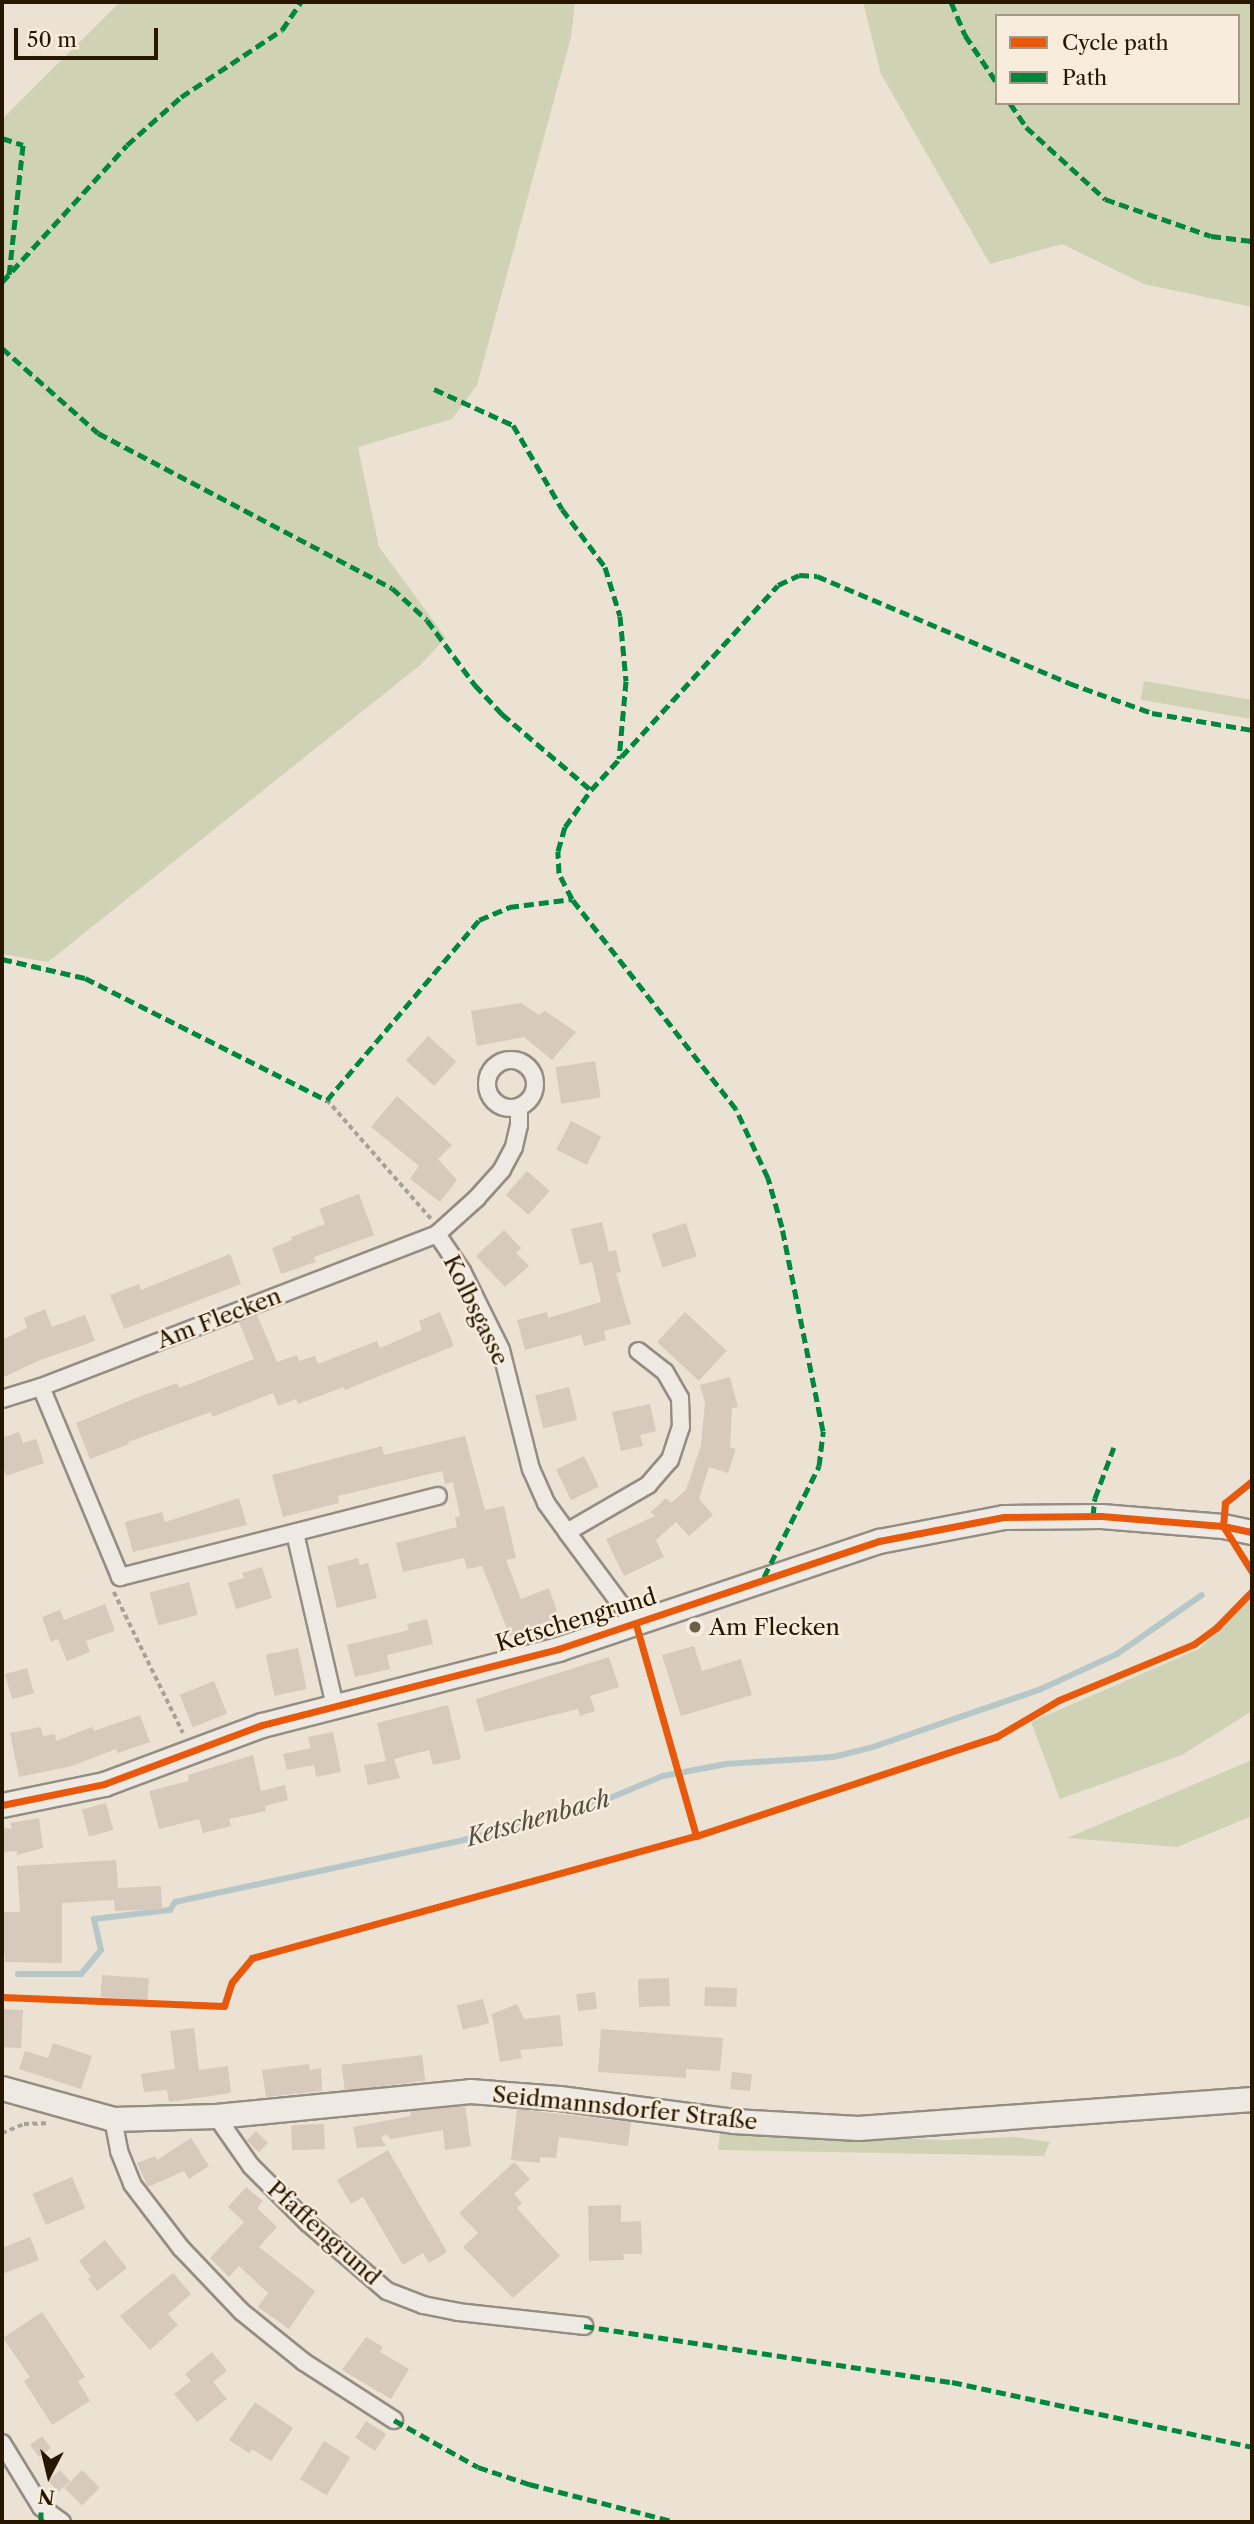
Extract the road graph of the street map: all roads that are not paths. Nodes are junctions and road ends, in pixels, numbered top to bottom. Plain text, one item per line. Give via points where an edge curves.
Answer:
1 (519, 1107) dead end
2 (437, 1234) junction
3 (638, 1351) dead end
4 (41, 1387) junction
5 (2, 1399) edge
6 (438, 1496) dead end
7 (567, 1532) junction
8 (1252, 1532) edge
9 (295, 1533) junction
10 (636, 1625) junction
11 (335, 1706) junction
12 (2, 1805) edge
13 (2, 2088) edge
14 (1252, 2099) edge
15 (216, 2116) junction
16 (113, 2119) junction
17 (583, 2326) dead end
18 (394, 2420) dead end
19 (2, 2443) edge
20 (62, 2522) edge

1 - 2 street, Kolbsgasse via 514,1147 502,1170
2 - 4 street, Am Flecken
2 - 7 street, Kolbsgasse via 462,1270 501,1350 531,1469 546,1503
3 - 7 street via 665,1372 680,1398 681,1427 670,1460 648,1485
4 - 5 street, Am Flecken
4 - 9 street via 120,1577
6 - 9 street
7 - 10 street, Kolbsgasse
8 - 10 street, Ketschengrund via 1101,1516 1004,1517 952,1524 764,1577
9 - 11 street
10 - 11 street, Ketschengrund
11 - 12 street, Ketschengrund via 262,1725 91,1787
13 - 16 street, Seidmannsdorfer Straße
14 - 15 street, Seidmannsdorfer Straße via 858,2127 746,2122 470,2091
15 - 16 street, Seidmannsdorfer Straße
15 - 17 street, Pfaffengrund via 251,2166 387,2291 458,2312
16 - 18 street via 132,2184 181,2248 242,2312 304,2362
19 - 20 street via 41,2507

